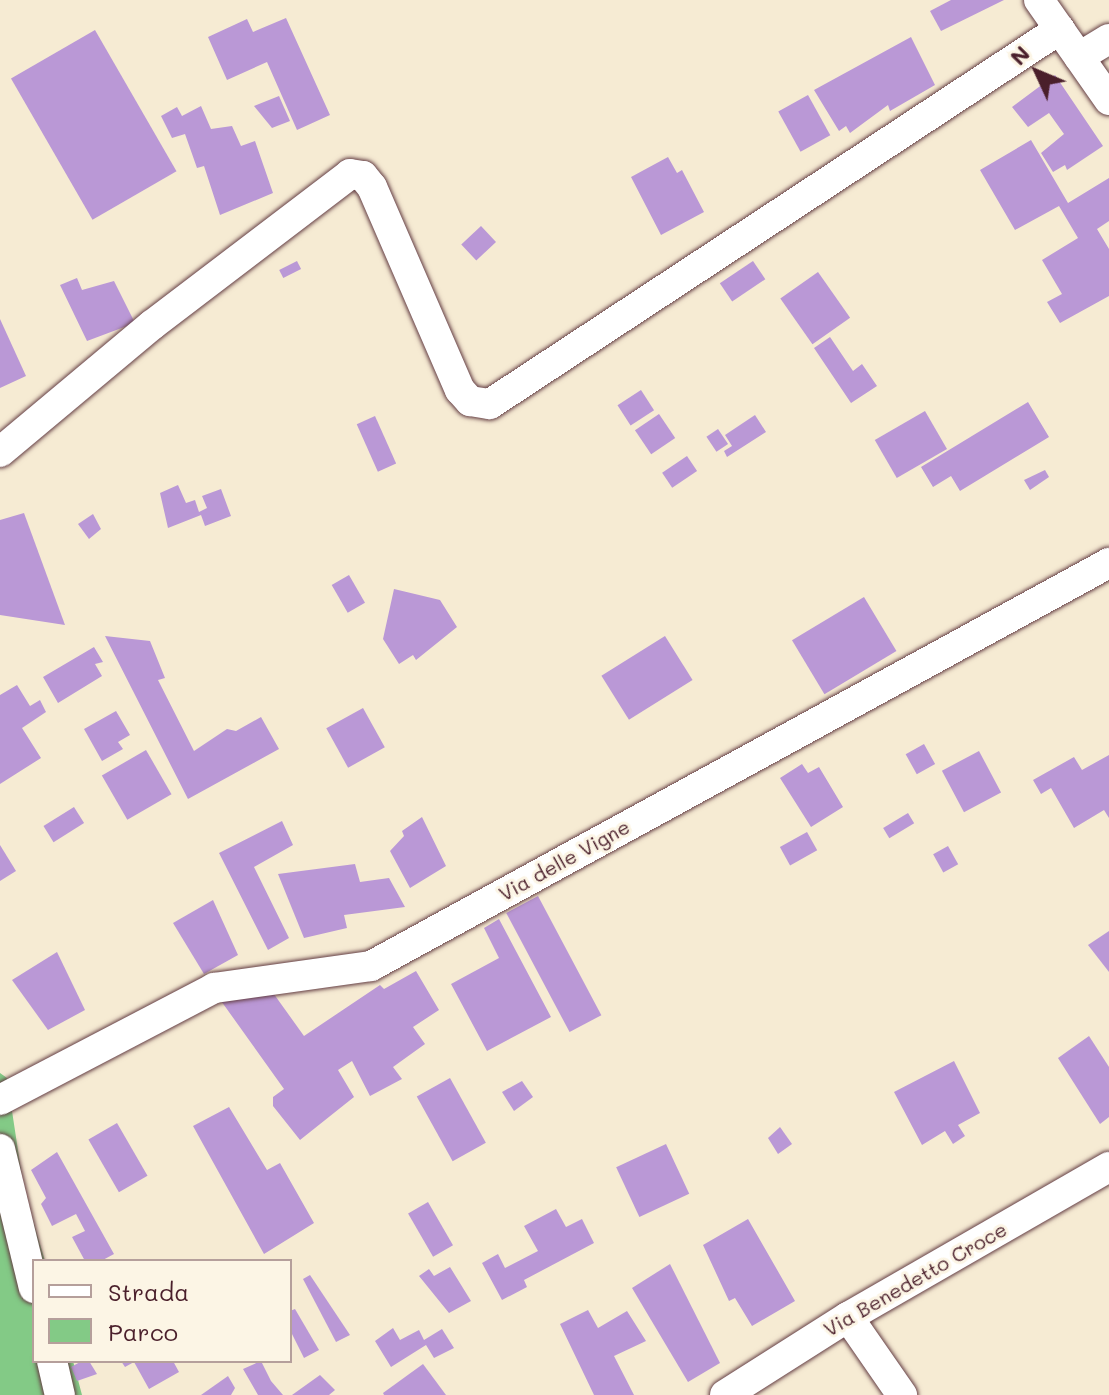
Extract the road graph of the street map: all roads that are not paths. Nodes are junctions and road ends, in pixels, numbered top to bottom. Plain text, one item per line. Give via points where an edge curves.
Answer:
1 (1039, 0) edge
2 (1060, 29) junction
3 (1109, 39) edge
4 (1079, 57) junction
5 (1109, 100) edge
6 (0, 452) edge
7 (1109, 563) edge
8 (0, 1100) edge
9 (0, 1149) edge
10 (1109, 1167) edge
11 (32, 1280) edge
12 (848, 1317) junction
13 (52, 1363) edge
14 (60, 1395) edge
15 (725, 1395) edge
16 (902, 1395) edge

1 - 2 street
2 - 4 street
2 - 6 street via 490,404 470,401 460,390 372,187 363,176 350,174 152,325
3 - 4 street
4 - 5 street
7 - 8 street, Via delle Vigne via 371,966 214,988
9 - 11 street
10 - 12 street, Via Benedetto Croce
12 - 15 street, Via Benedetto Croce
12 - 16 street
13 - 14 street

